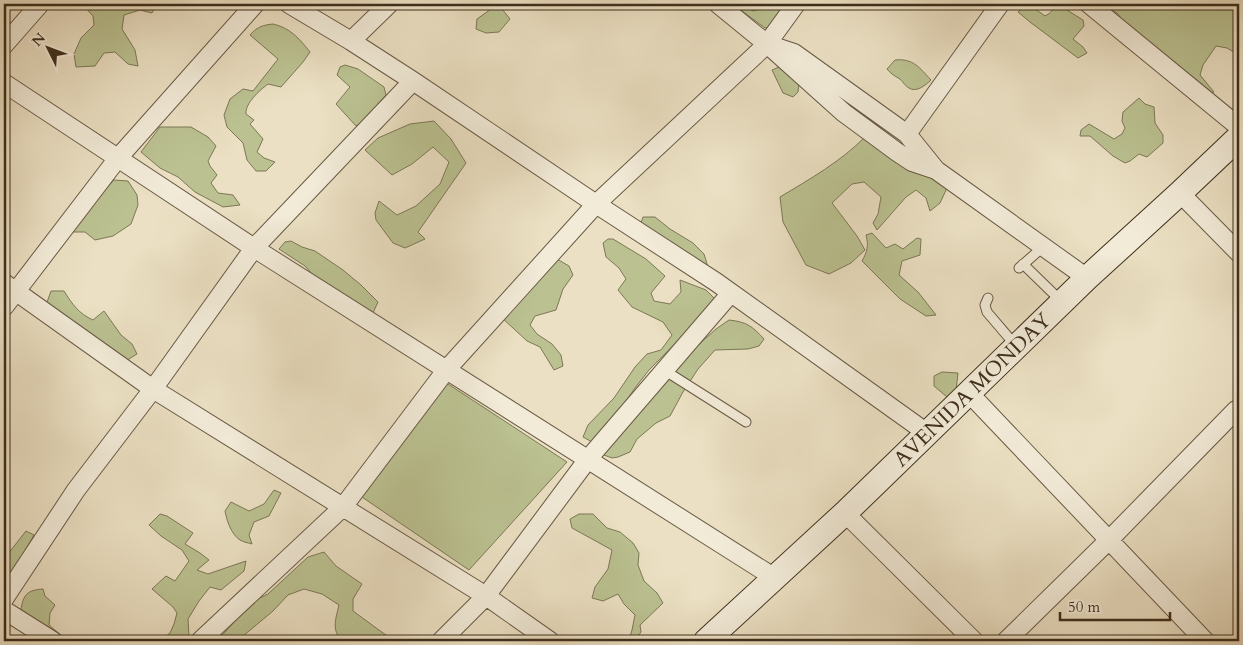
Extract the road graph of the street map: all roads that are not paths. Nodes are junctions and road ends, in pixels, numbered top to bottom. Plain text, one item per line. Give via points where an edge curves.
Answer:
1 (40, 4) edge
2 (256, 4) edge
3 (289, 4) edge
4 (389, 4) edge
5 (718, 4) edge
6 (796, 4) edge
7 (1000, 4) edge
8 (1088, 4) edge
9 (351, 41) junction
10 (767, 44) junction
11 (4, 45) edge
12 (413, 81) junction
13 (4, 83) edge
14 (1239, 127) edge
15 (907, 134) junction
16 (1239, 137) edge
17 (118, 158) junction
18 (936, 170) junction
19 (1180, 193) junction
20 (596, 204) junction
21 (1043, 246) junction
22 (254, 248) junction
23 (1239, 253) edge
24 (1087, 278) junction
25 (10, 287) edge
26 (731, 293) junction
27 (988, 298) dead end
28 (1062, 302) junction
29 (4, 306) edge
30 (1016, 346) junction
31 (446, 369) junction
32 (664, 370) junction
33 (153, 388) junction
34 (969, 393) junction
35 (1239, 409) edge
36 (746, 422) dead end
37 (927, 433) junction
38 (588, 459) junction
39 (343, 507) junction
40 (845, 513) junction
41 (1109, 540) junction
42 (776, 578) junction
43 (486, 596) junction
44 (4, 599) edge
45 (4, 610) edge
46 (53, 641) edge
47 (200, 641) edge
48 (441, 641) edge
49 (550, 641) edge
50 (706, 641) edge
51 (974, 641) edge
52 (1006, 641) edge
53 (1205, 641) edge

1 - 11 street
2 - 17 street
3 - 9 street
4 - 9 street
5 - 10 street
6 - 10 street
7 - 15 street
8 - 14 street
9 - 12 street
10 - 15 street via 794,52
10 - 18 street via 844,113 889,147 912,162
10 - 20 street
12 - 20 street
12 - 22 street
13 - 17 street
15 - 18 street
16 - 19 main road, AVENIDA MONDAY
17 - 22 street
17 - 25 street
18 - 21 street
19 - 23 street
19 - 24 main road, AVENIDA MONDAY
20 - 26 street
20 - 31 street
21 - 24 street
21 - 28 lane via 1021,266
22 - 31 street
22 - 33 street
24 - 28 main road, AVENIDA MONDAY
25 - 29 street
25 - 33 street
26 - 32 street
26 - 37 street
27 - 30 lane via 987,312
28 - 30 main road, AVENIDA MONDAY
30 - 34 main road, AVENIDA MONDAY
31 - 38 street
31 - 39 street
32 - 36 lane
32 - 38 street
33 - 39 street
33 - 44 street via 76,490
34 - 37 main road, AVENIDA MONDAY
34 - 41 street
35 - 41 street
37 - 40 main road, AVENIDA MONDAY
38 - 42 street
38 - 43 street
39 - 43 street
39 - 47 street
40 - 42 main road, AVENIDA MONDAY
40 - 51 street
41 - 52 street
41 - 53 street
42 - 50 main road, AVENIDA MONDAY
43 - 48 street
43 - 49 street
45 - 46 street

